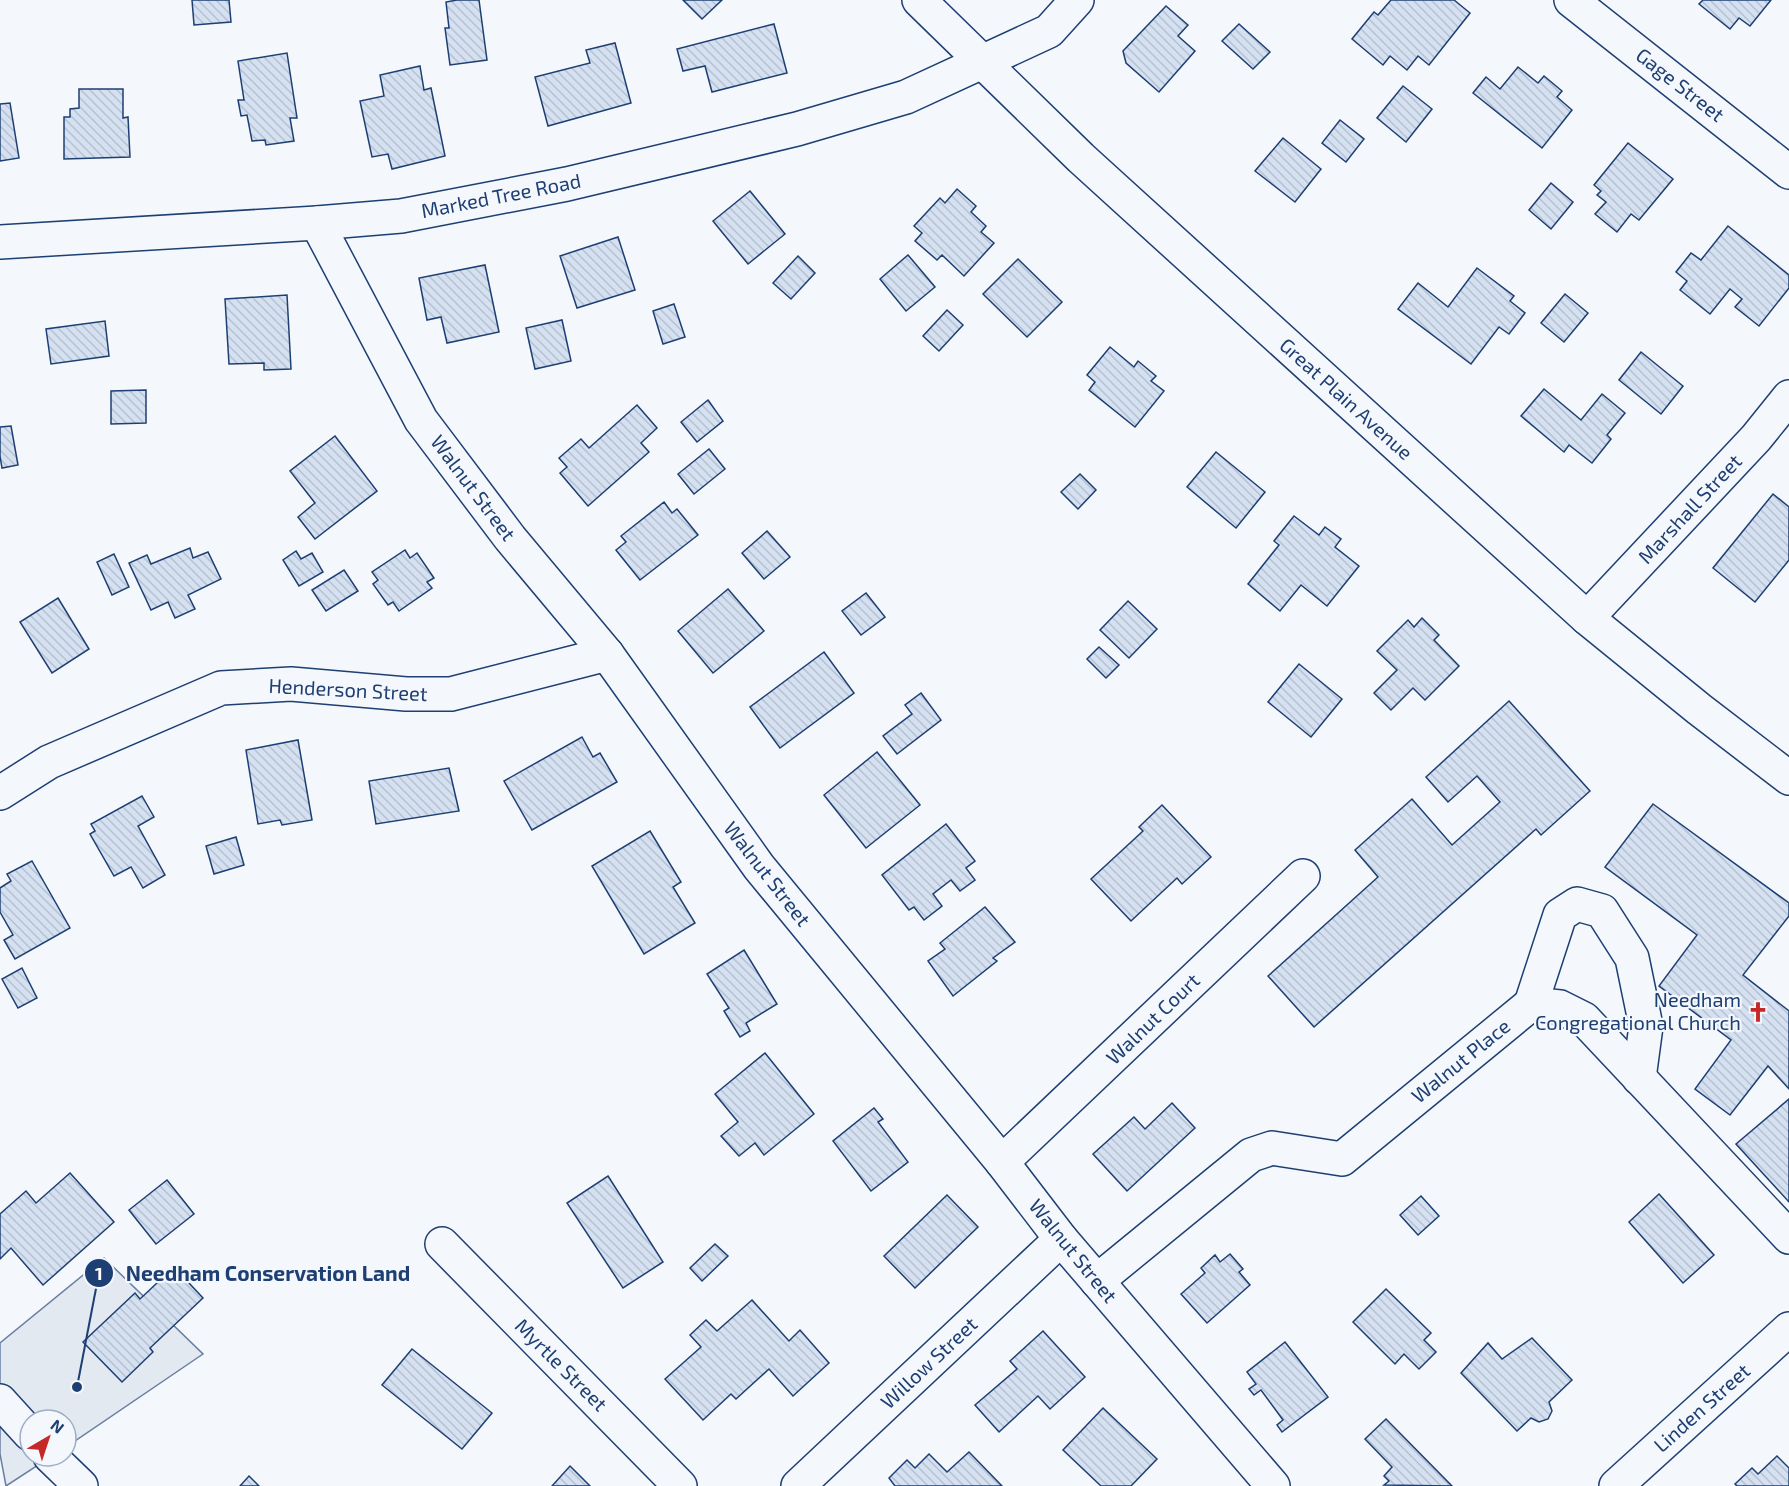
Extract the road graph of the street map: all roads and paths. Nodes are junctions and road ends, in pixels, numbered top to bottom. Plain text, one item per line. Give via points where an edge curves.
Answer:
1 (919, 0) edge
2 (1077, 0) edge
3 (1571, 0) edge
4 (985, 62) junction
5 (1789, 172) edge
6 (317, 223) junction
7 (0, 242) edge
8 (1789, 397) edge
9 (1587, 618) junction
10 (607, 654) junction
11 (1789, 778) edge
12 (0, 793) edge
13 (1303, 876) dead end
14 (1531, 1004) junction
15 (1639, 1078) junction
16 (1002, 1162) junction
17 (1789, 1237) edge
18 (1061, 1239) junction
19 (442, 1244) dead end
20 (1097, 1281) junction
21 (1789, 1329) edge
22 (0, 1401) edge
23 (18, 1421) edge
24 (63, 1468) edge
25 (81, 1486) edge
26 (680, 1486) edge
27 (798, 1486) edge
28 (1273, 1486) edge
29 (1616, 1486) edge

1 - 4 street, Great Plain Avenue
2 - 4 street via 1049,31
3 - 5 street, Gage Street
4 - 6 street, Marked Tree Road via 906,97 797,129 567,184 401,216
4 - 9 street, Great Plain Avenue via 1081,158
6 - 7 street, Marked Tree Road
6 - 10 street, Walnut Street via 421,420 510,538
8 - 9 street, Marshall Street via 1756,438
9 - 11 street, Great Plain Avenue
10 - 12 street, Henderson Street via 451,694 291,684 221,688 49,762
10 - 16 street, Walnut Street via 759,867
13 - 16 street, Walnut Court
14 - 15 street via 1560,1007 1584,1019
14 - 15 street via 1560,915 1577,904 1602,911 1632,958 1646,1026
14 - 20 street, Walnut Place via 1342,1158 1272,1148 1251,1155
15 - 17 street
16 - 18 street, Walnut Street
18 - 20 street, Walnut Street
18 - 27 street, Willow Street
19 - 26 street, Myrtle Street
20 - 28 street, Walnut Street
21 - 29 street, Linden Street
22 - 23 street
24 - 25 street

